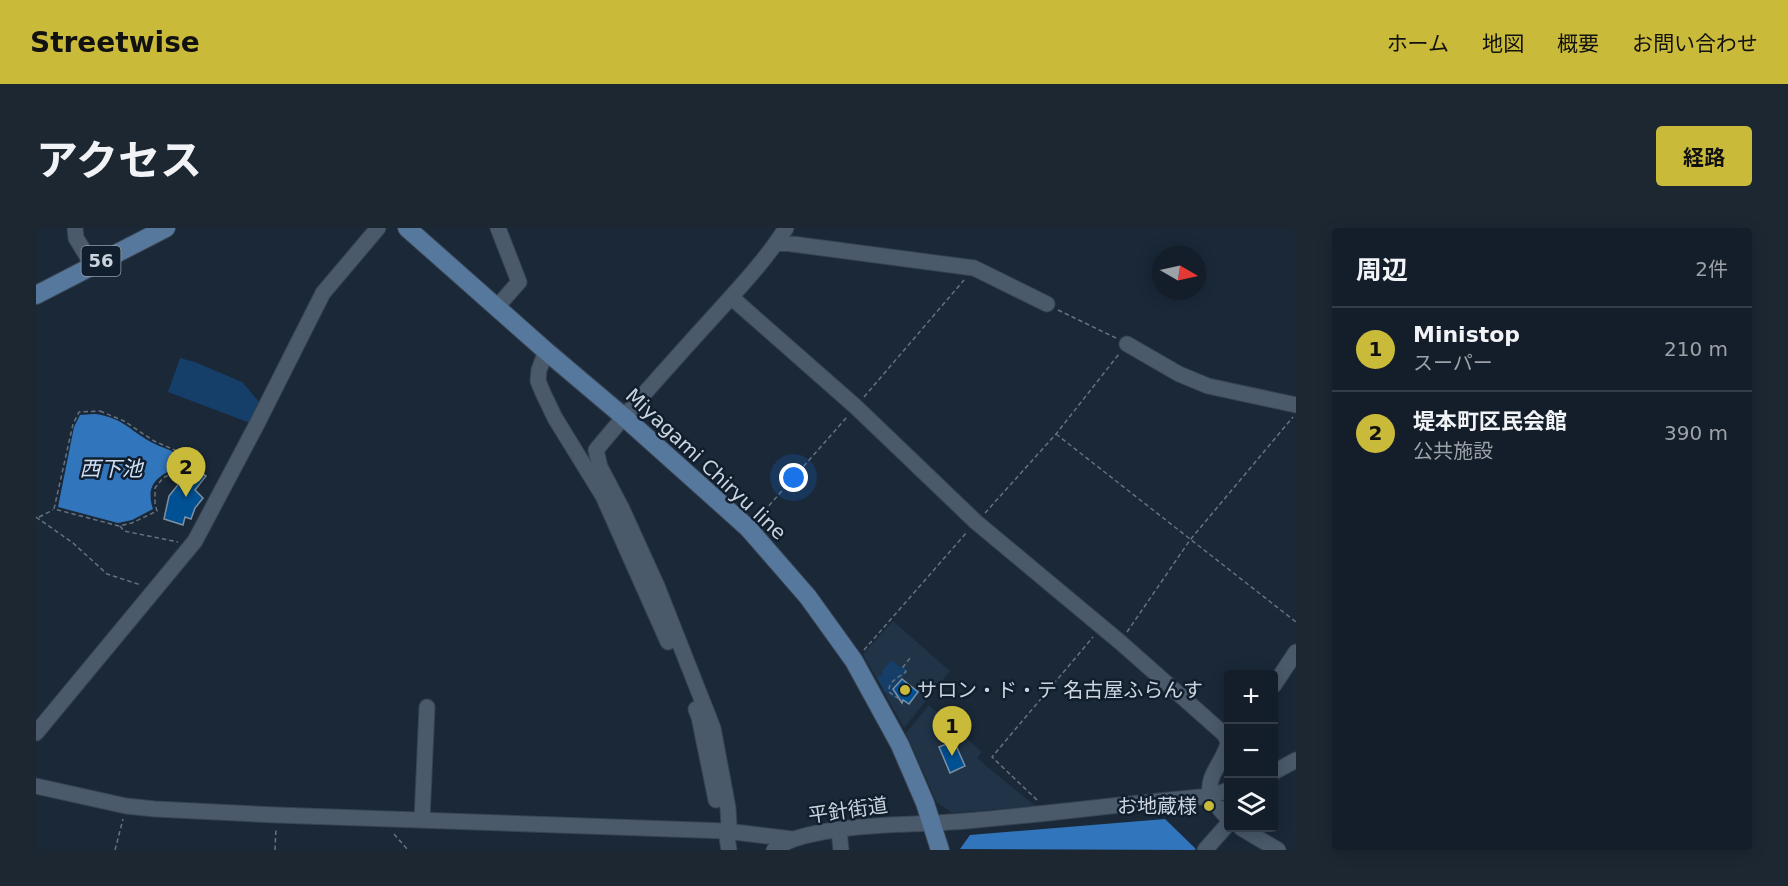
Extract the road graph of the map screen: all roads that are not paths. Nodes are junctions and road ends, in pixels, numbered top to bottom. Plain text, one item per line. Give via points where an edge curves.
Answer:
1 (75, 228) edge
2 (166, 228) edge
3 (378, 228) edge
4 (408, 228) edge
5 (498, 228) edge
6 (786, 228) edge
7 (777, 242) junction
8 (93, 266) junction
9 (36, 295) edge
10 (731, 297) junction
11 (1047, 304) road end
12 (496, 307) junction
13 (1127, 344) road end
14 (546, 351) junction
15 (1296, 405) edge
16 (624, 417) junction
17 (1296, 652) edge
18 (1278, 679) edge
19 (427, 707) dead end
20 (36, 733) edge
21 (1224, 734) edge
22 (1224, 754) edge
23 (1296, 760) edge
24 (1278, 770) edge
25 (36, 786) edge
26 (1224, 791) edge
27 (1211, 796) junction
28 (1224, 814) edge
29 (422, 820) junction
30 (931, 823) junction
31 (1224, 829) edge
32 (839, 830) junction
33 (726, 831) junction
34 (1247, 832) edge
35 (792, 839) junction
36 (1274, 849) edge
37 (729, 850) edge
38 (774, 850) edge
39 (841, 850) edge
40 (940, 850) edge
41 (1205, 850) edge

1 - 8 street via 76,238
2 - 8 main road, 56
3 - 20 street via 323,293 195,541
4 - 12 main road, Miyagami Chiryu line
5 - 12 street via 519,282
6 - 7 street
7 - 10 street
7 - 11 street via 974,268
8 - 9 main road, 56
10 - 16 street
10 - 21 street via 856,406 976,522
12 - 14 main road, Miyagami Chiryu line
13 - 15 street via 1208,386
14 - 16 main road, Miyagami Chiryu line
14 - 33 street via 538,381 555,418 603,496 658,617 699,717
16 - 30 main road, Miyagami Chiryu line via 748,528 808,597 854,661 900,745
16 - 33 street via 596,450 600,467 657,586 713,728 728,808
17 - 18 street
19 - 29 street
22 - 27 street via 1210,784
23 - 24 street
25 - 29 street via 126,806
26 - 27 street, 平針街道
27 - 28 street
27 - 30 street, 平針街道
29 - 33 street
30 - 32 street, 平針街道
30 - 40 main road, Miyagami Chiryu line
31 - 41 street
32 - 35 street, 平針街道
32 - 39 street
33 - 35 street
33 - 37 street
34 - 36 street
35 - 38 street, 平針街道

